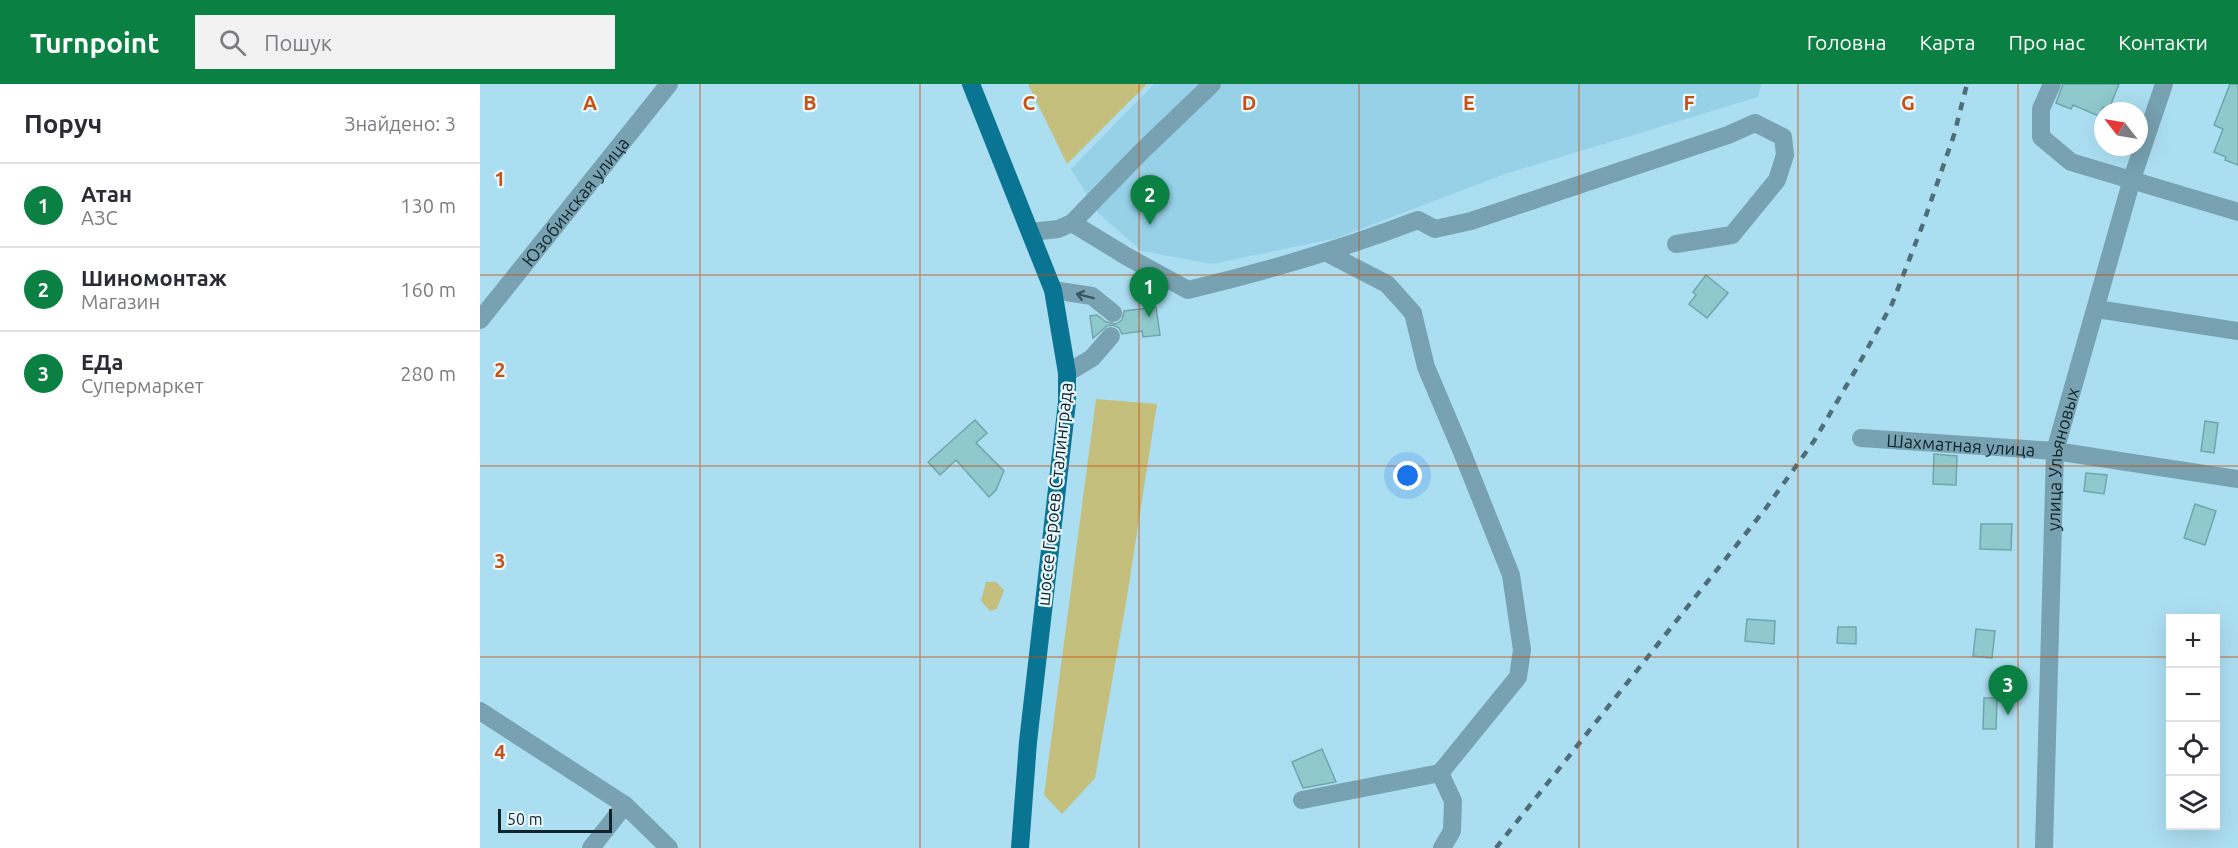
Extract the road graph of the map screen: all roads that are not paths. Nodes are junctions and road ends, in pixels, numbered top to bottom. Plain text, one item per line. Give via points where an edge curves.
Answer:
1 (669, 84) edge
2 (971, 84) edge
3 (1212, 84) edge
4 (2052, 84) edge
5 (2164, 84) edge
6 (2132, 179) junction
7 (2238, 212) edge
8 (1072, 223) junction
9 (1031, 232) junction
10 (1676, 244) dead end
11 (1327, 253) junction
12 (1053, 290) junction
13 (2097, 309) junction
14 (1113, 313) dead end
15 (480, 320) edge
16 (2238, 331) edge
17 (1111, 336) dead end
18 (1066, 373) junction
19 (1862, 438) dead end
20 (2055, 451) junction
21 (2238, 479) edge
22 (480, 711) edge
23 (1440, 773) junction
24 (1302, 800) dead end
25 (625, 804) junction
26 (591, 848) edge
27 (669, 848) edge
28 (1020, 848) edge
29 (1442, 848) edge
30 (2044, 848) edge

1 - 15 street, Юзобинская улица
2 - 9 main road, шоссе Героев Сталинграда
3 - 8 street
4 - 6 street via 2041,109 2041,137 2071,162
5 - 6 street, улица Ульяновых
6 - 7 street
6 - 13 street, улица Ульяновых
8 - 9 street
8 - 11 street via 1188,290
9 - 12 main road, шоссе Героев Сталинграда
10 - 11 street via 1732,235 1777,180 1785,154 1783,137 1755,123 1471,221 1435,229 1418,220
11 - 23 street via 1387,284 1413,313 1426,367 1510,575 1522,650 1518,677
14 -> 12 street via 1092,296
12 - 18 main road, шоссе Героев Сталинграда
13 - 16 street
13 - 20 street, улица Ульяновых
17 - 18 street via 1092,358
18 - 28 main road, шоссе Героев Сталинграда via 1067,402 1028,742
19 - 20 street, Шахматная улица
20 - 21 street, Шахматная улица
20 - 30 street, улица Ульяновых
22 - 25 street
23 - 24 street
23 - 29 street via 1453,801 1452,831
25 - 26 street
25 - 27 street

